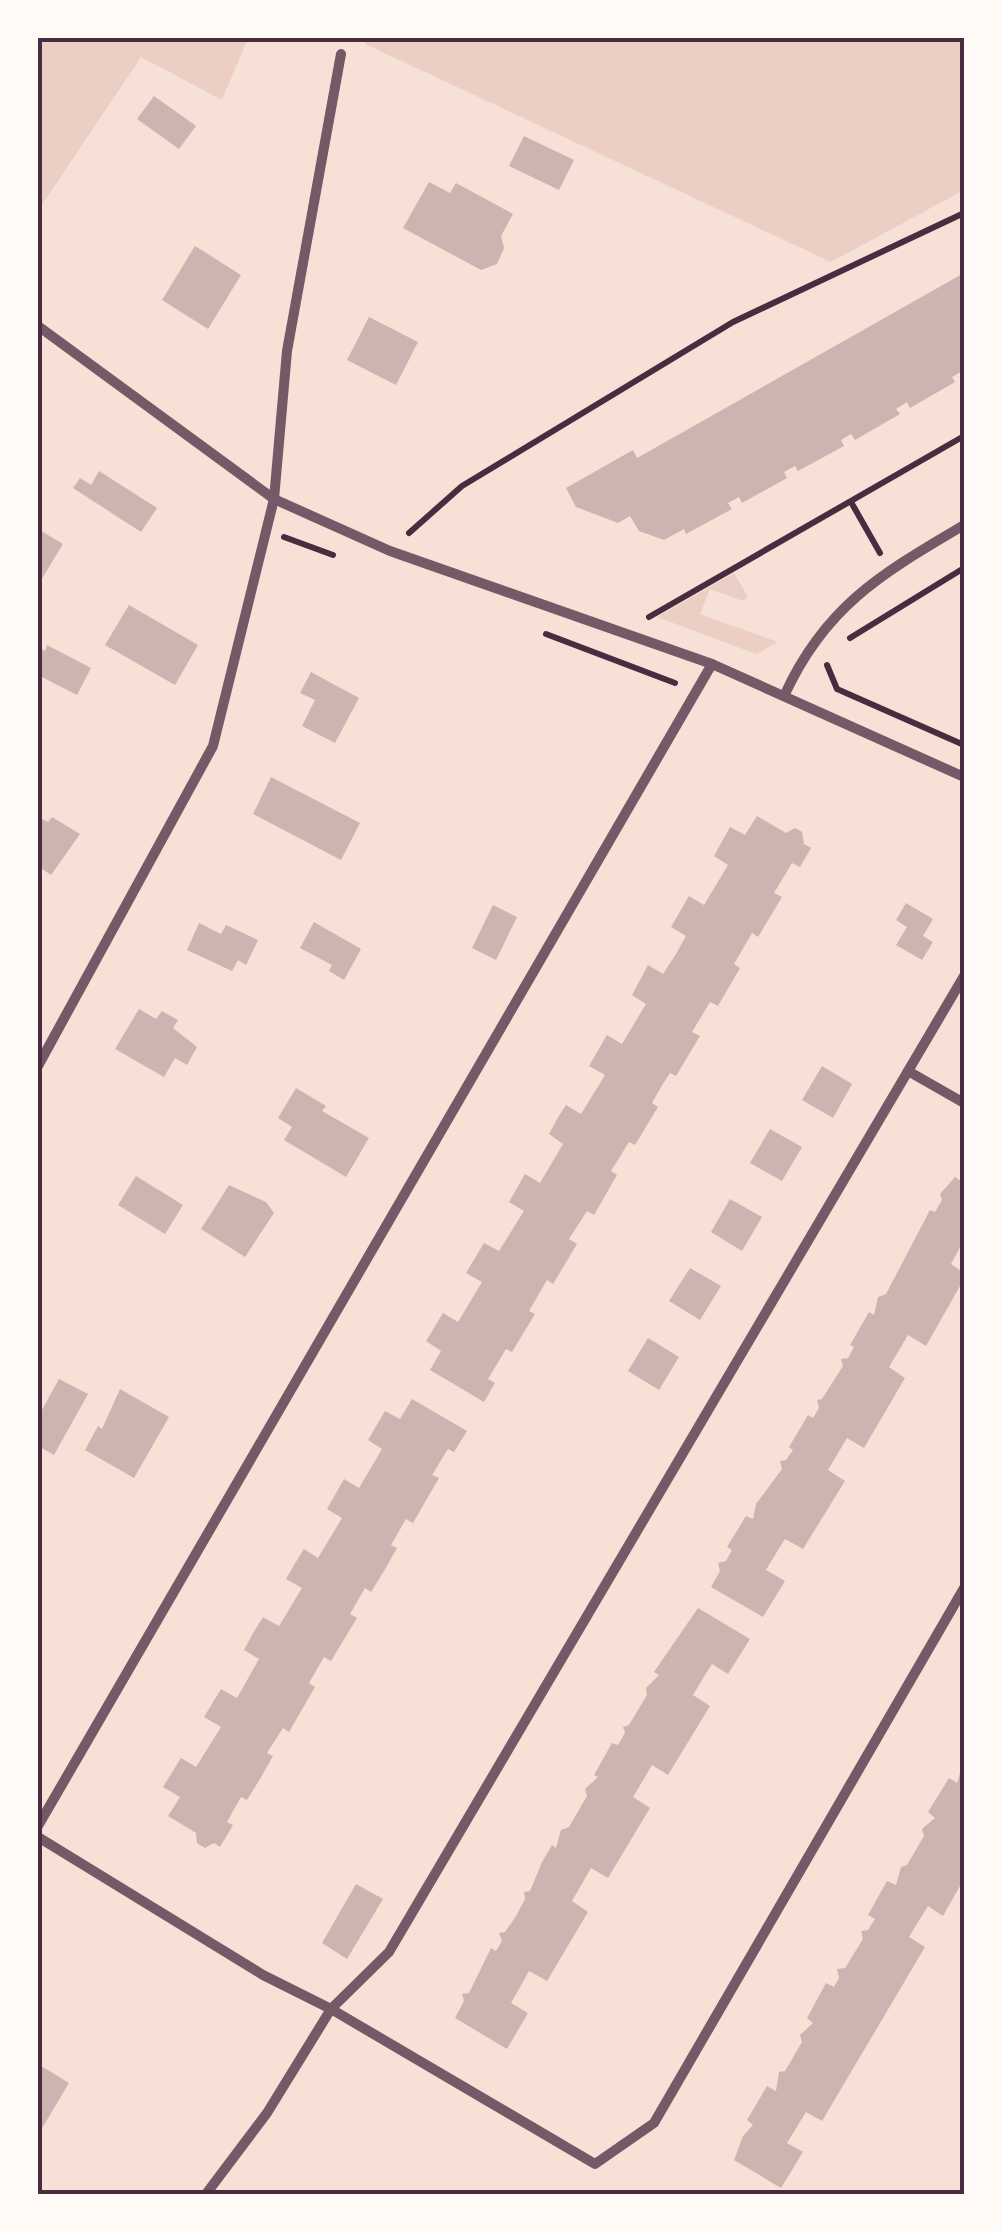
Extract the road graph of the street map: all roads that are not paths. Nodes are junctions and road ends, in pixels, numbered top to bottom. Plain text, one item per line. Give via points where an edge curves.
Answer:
1 (341, 54) dead end
2 (38, 326) edge
3 (274, 499) junction
4 (964, 524) edge
5 (712, 664) junction
6 (784, 694) junction
7 (964, 777) edge
8 (964, 976) edge
9 (38, 1066) edge
10 (908, 1071) junction
11 (964, 1103) edge
12 (964, 1588) edge
13 (38, 1826) edge
14 (38, 1837) edge
15 (331, 2009) junction
16 (206, 2194) edge

1 - 3 street via 288,351
2 - 3 street
3 - 5 street via 390,551
3 - 9 street via 213,746
4 - 6 street via 842,606 813,640
5 - 6 street
5 - 13 street
6 - 7 street
8 - 10 street
10 - 11 street
10 - 15 street via 388,1952
12 - 15 street via 654,2123 595,2164
14 - 15 street via 263,1976
15 - 16 street via 267,2113

